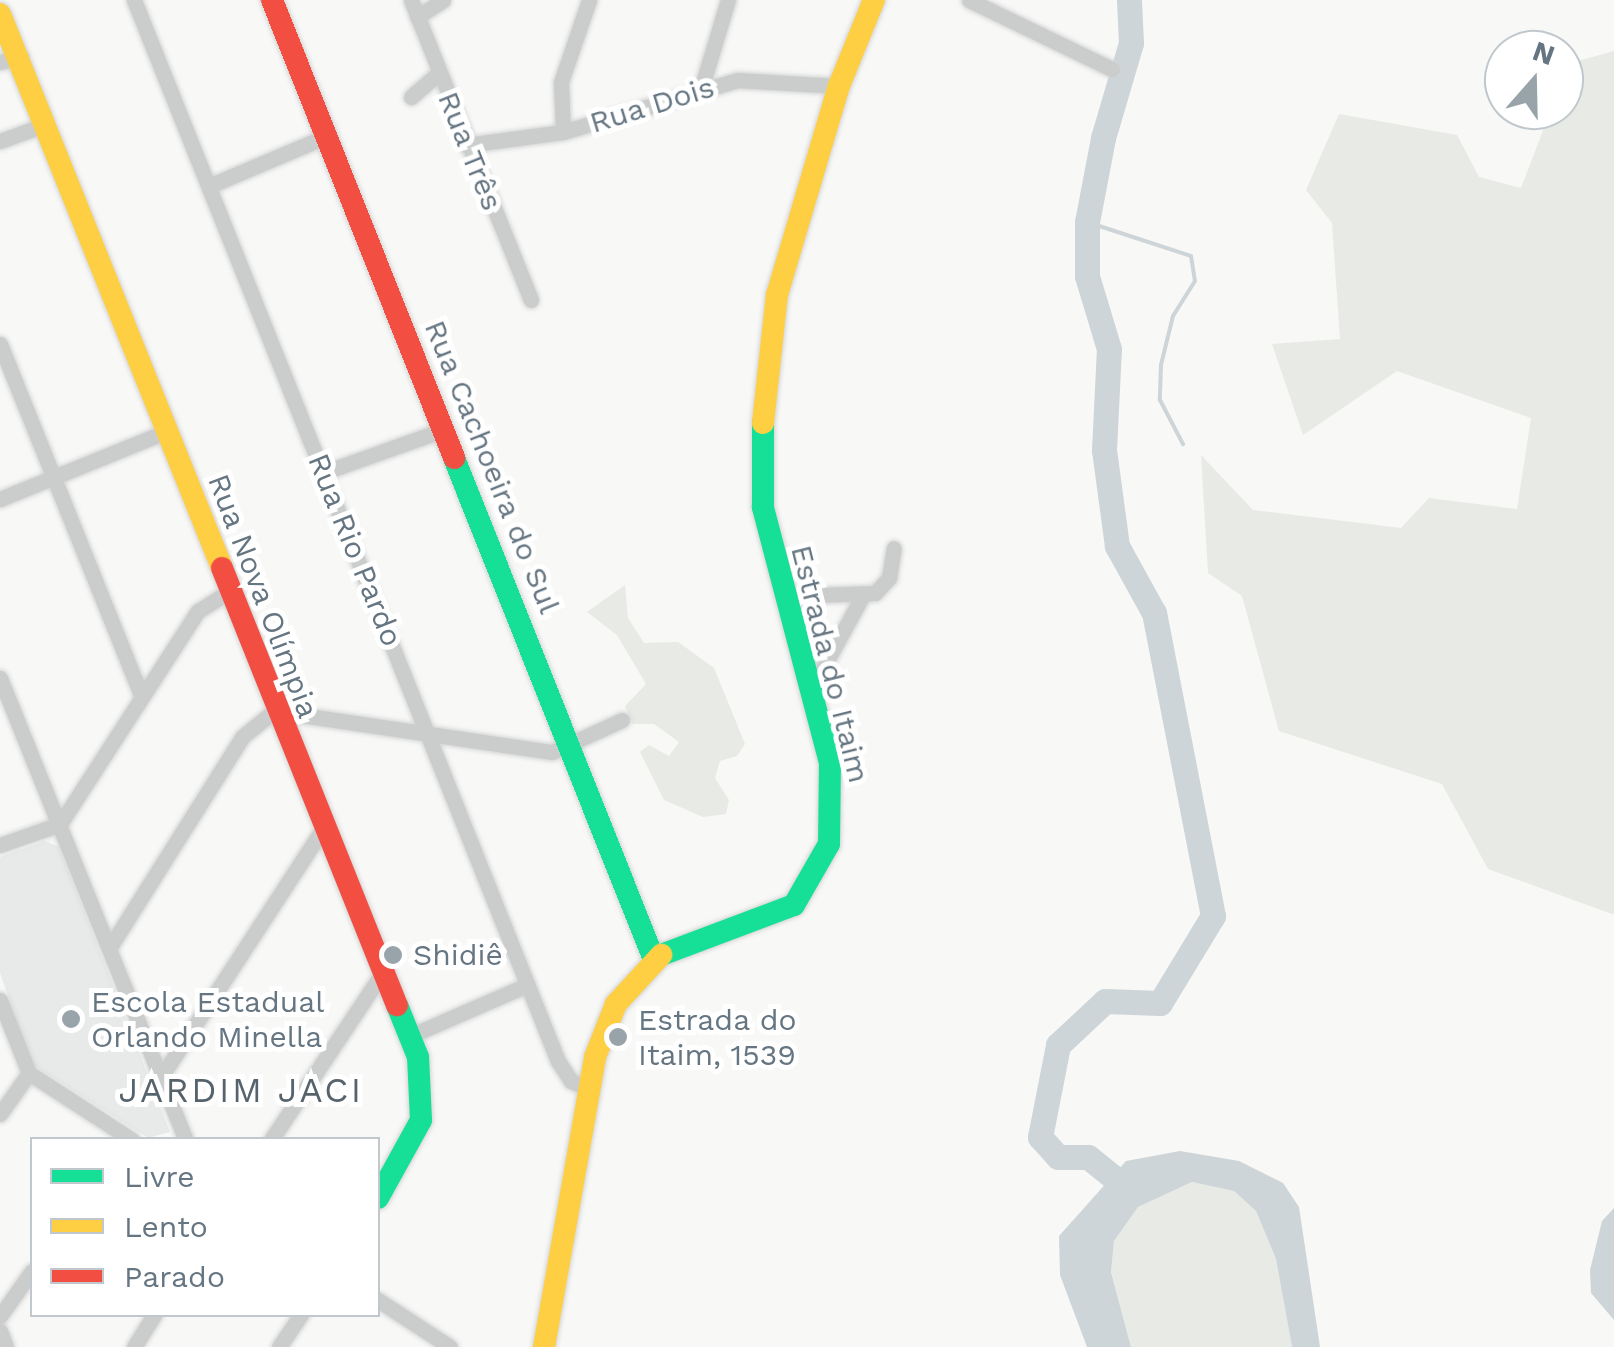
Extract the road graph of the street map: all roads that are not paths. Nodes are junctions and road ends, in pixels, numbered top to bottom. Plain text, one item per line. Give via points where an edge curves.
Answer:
1 (134, 0) edge
2 (272, 0) edge
3 (411, 0) edge
4 (443, 0) edge
5 (590, 0) edge
6 (728, 0) edge
7 (874, 0) edge
8 (969, 0) edge
9 (0, 14) edge
10 (417, 17) junction
11 (10, 60) edge
12 (1112, 69) dead end
13 (439, 73) junction
14 (702, 86) junction
15 (838, 86) junction
16 (411, 97) dead end
17 (46, 124) junction
18 (563, 132) junction
19 (328, 136) junction
20 (0, 141) edge
21 (466, 145) junction
22 (208, 186) junction
23 (530, 300) dead end
24 (0, 344) edge
25 (446, 429) junction
26 (164, 432) junction
27 (325, 472) junction
28 (55, 477) junction
29 (0, 499) edge
30 (894, 548) dead end
31 (228, 592) junction
32 (786, 596) junction
33 (862, 597) junction
34 (0, 678) edge
35 (811, 690) junction
36 (142, 698) junction
37 (274, 711) junction
38 (622, 720) dead end
39 (430, 733) junction
40 (570, 748) junction
41 (60, 824) junction
42 (324, 826) junction
43 (0, 845) edge
44 (110, 947) junction
45 (653, 957) junction
46 (383, 972) junction
47 (527, 984) junction
48 (0, 1000) edge
49 (410, 1036) junction
50 (29, 1073) junction
51 (163, 1074) junction
52 (589, 1089) junction
53 (0, 1114) edge
54 (127, 1137) edge
55 (185, 1137) edge
56 (273, 1137) edge
57 (380, 1195) edge
58 (30, 1273) edge
59 (380, 1302) edge
60 (0, 1316) edge
61 (153, 1317) edge
62 (300, 1317) edge
63 (0, 1332) edge
64 (425, 1340) edge
65 (6, 1347) edge
66 (134, 1347) edge
67 (279, 1347) edge
68 (450, 1347) edge
69 (544, 1347) edge

1 - 22 street, Rua Rio Pardo
2 - 19 street, Rua Cachoeira do Sul
3 - 10 street, Rua Três
4 - 10 street
5 - 18 street via 561,82
6 - 14 street
7 - 15 street, Estrada do Itaim
8 - 12 street
9 - 11 street, Rua Nova Olímpia
10 - 13 street, Rua Três
11 - 17 street, Rua Nova Olímpia
13 - 16 street
13 - 21 street, Rua Três
14 - 15 street, Rua Dois via 764,78
14 - 18 street, Rua Dois
15 - 32 street, Estrada do Itaim via 767,346 763,507
17 - 20 street
17 - 26 street, Rua Nova Olímpia
18 - 21 street, Rua Dois
19 - 22 street
19 - 25 street, Rua Cachoeira do Sul
21 - 23 street, Rua Três
22 - 27 street, Rua Rio Pardo
24 - 28 street
25 - 27 street
25 - 40 street, Rua Cachoeira do Sul
26 - 28 street
26 - 31 street, Rua Nova Olímpia
27 - 39 street, Rua Rio Pardo
28 - 29 street
28 - 36 street
30 - 33 street via 884,586
31 - 36 street via 198,611
31 - 37 street, Rua Nova Olímpia
32 - 33 street
32 - 35 street, Estrada do Itaim
33 - 35 street
34 - 41 street
35 - 45 street, Estrada do Itaim via 830,763 834,812 815,878 777,917 680,942
36 - 41 street
37 - 39 street
37 - 42 street, Rua Nova Olímpia
37 - 44 street via 242,738
38 - 40 street
39 - 40 street via 552,752
39 - 47 street, Rua Rio Pardo
40 - 45 street, Rua Cachoeira do Sul
41 - 43 street
41 - 44 street
42 - 46 street, Rua Nova Olímpia
42 - 51 street
44 - 51 street
45 - 52 street, Estrada do Itaim via 610,1014
46 - 49 street, Rua Nova Olímpia
46 - 56 street
47 - 49 street
47 - 52 street, Rua Rio Pardo via 564,1072
48 - 50 street
49 - 57 street, Rua Nova Olímpia via 424,1103 414,1136
50 - 53 street
50 - 54 street
51 - 55 street
52 - 69 street, Estrada do Itaim
58 - 60 street
59 - 64 street
61 - 66 street
62 - 67 street
63 - 65 street
64 - 68 street

